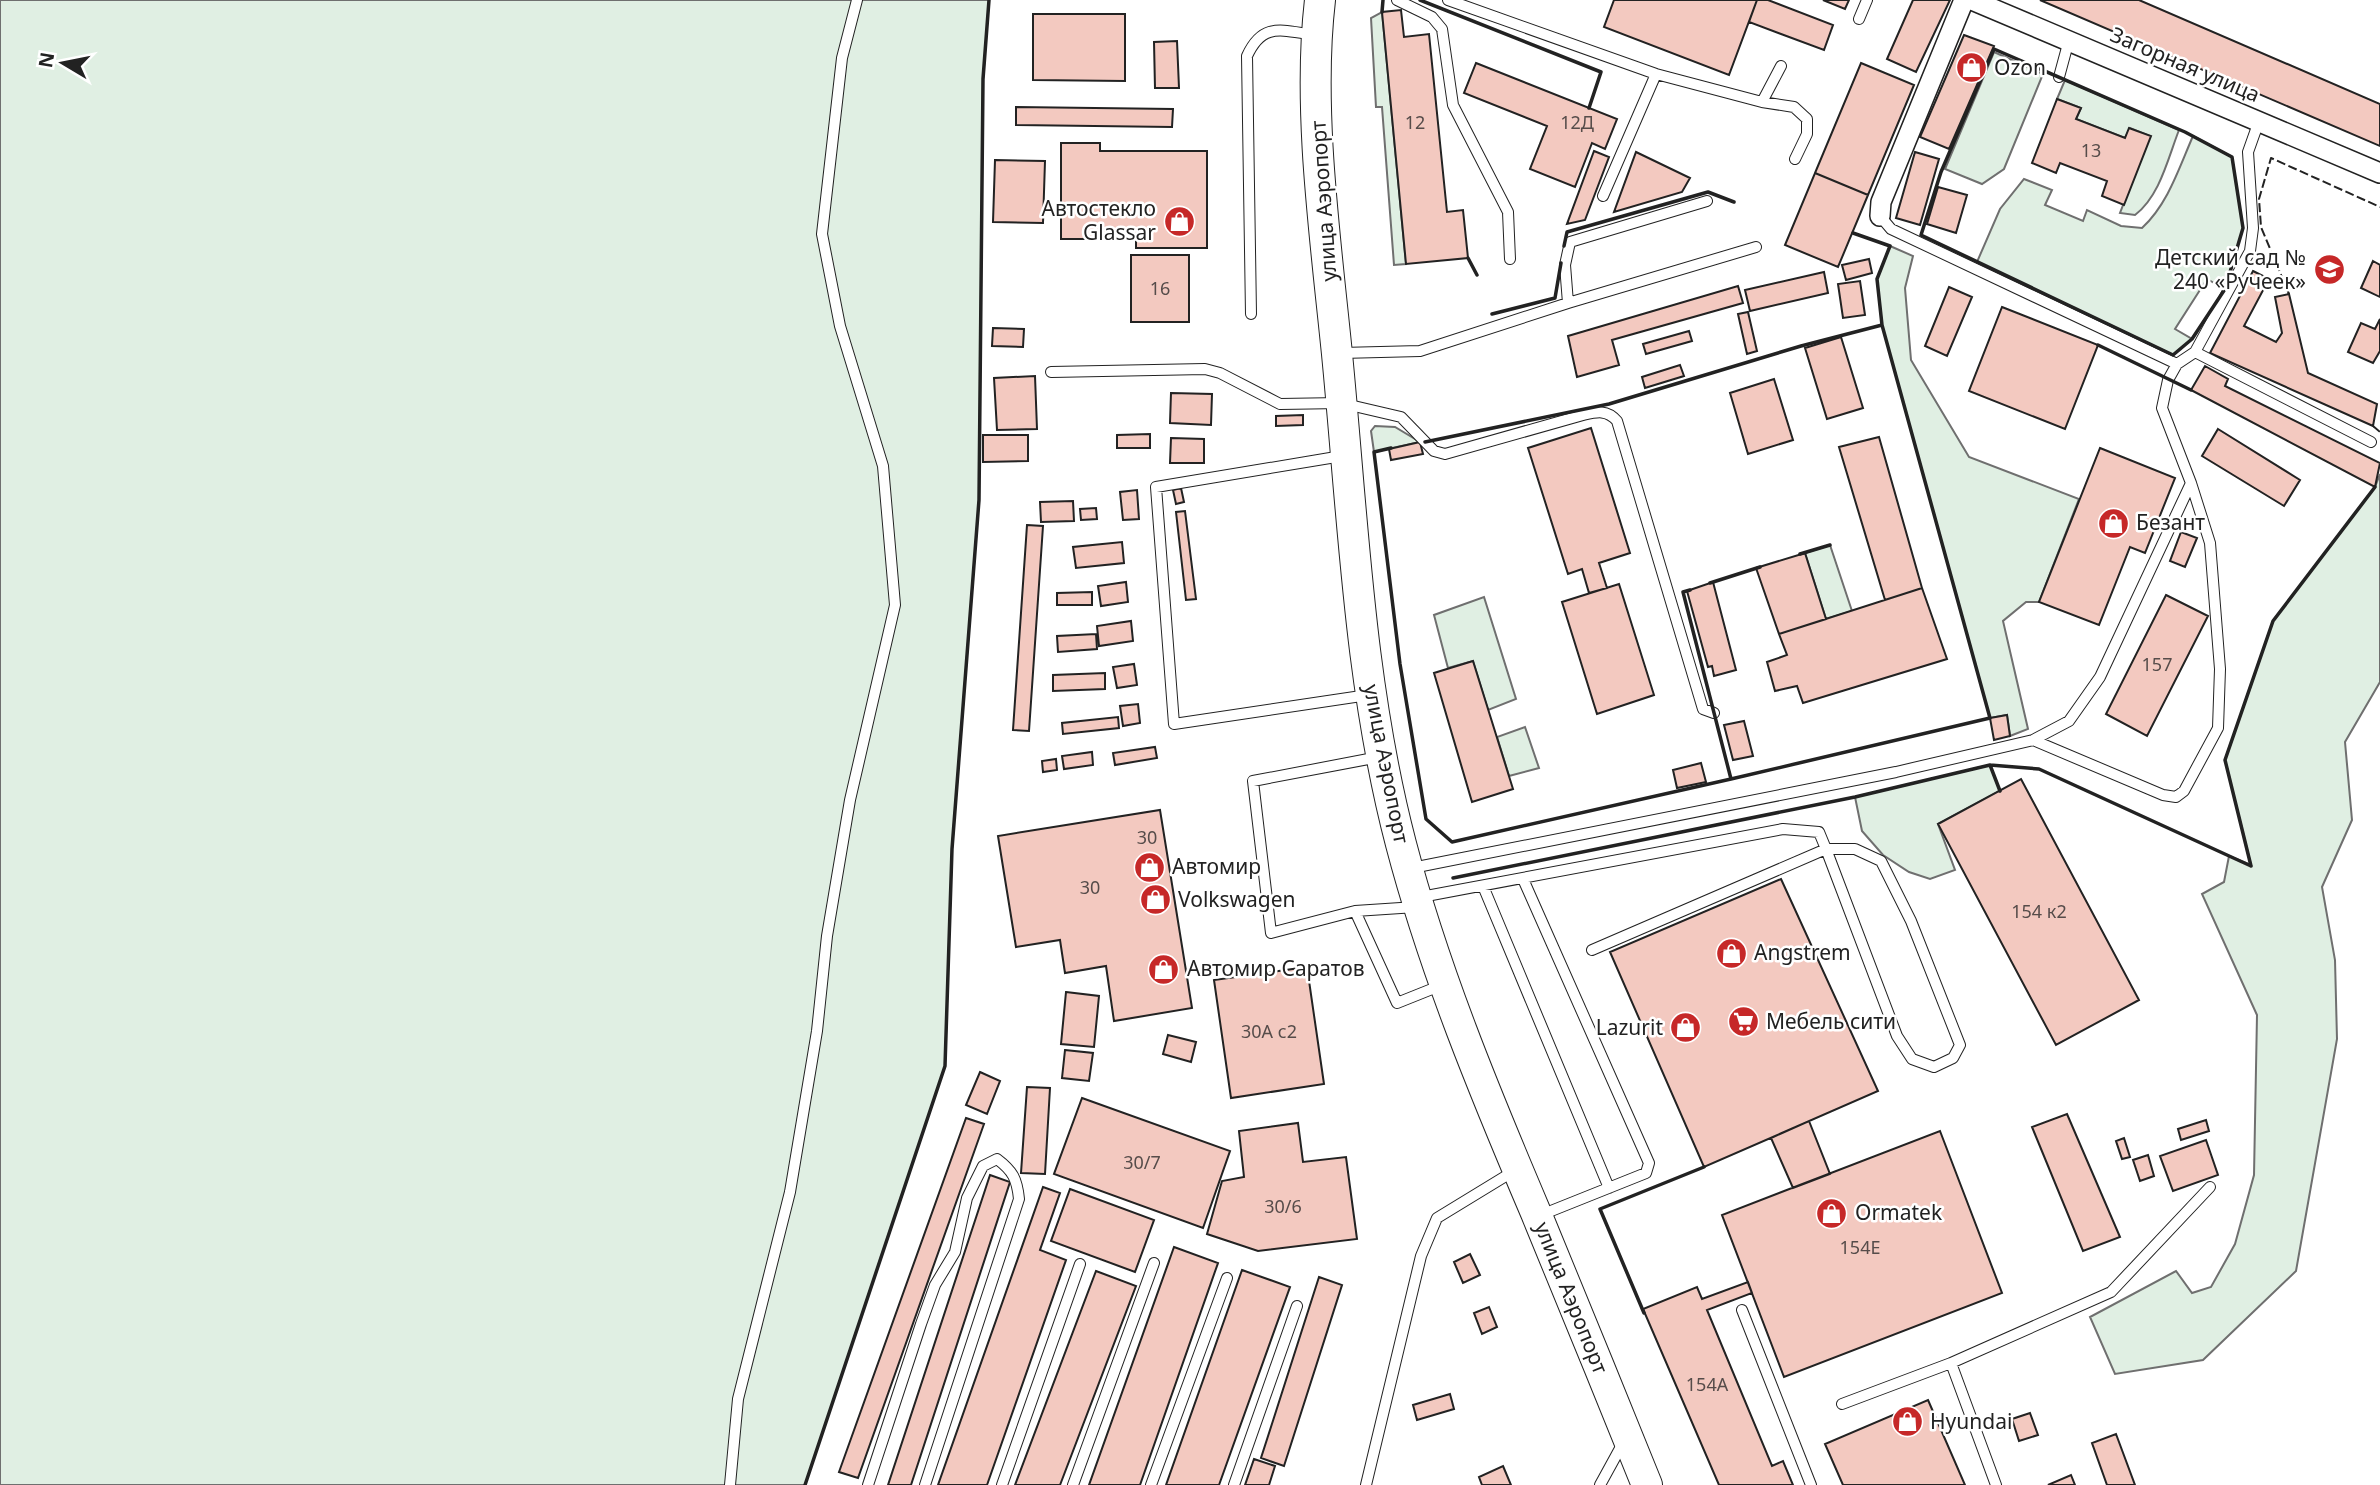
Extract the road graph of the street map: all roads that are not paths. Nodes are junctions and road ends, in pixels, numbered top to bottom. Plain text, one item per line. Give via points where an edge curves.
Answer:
1 (857, 0) edge
2 (1320, 0) edge
3 (1397, 0) edge
4 (1448, 0) edge
5 (1867, 0) edge
6 (1964, 0) edge
7 (1972, 0) edge
8 (1859, 19) dead end
9 (1316, 35) junction
10 (2069, 40) junction
11 (1781, 66) dead end
12 (1656, 74) junction
13 (2059, 77) dead end
14 (1762, 102) junction
15 (2259, 121) junction
16 (1795, 159) dead end
17 (2380, 173) edge
18 (1603, 196) dead end
19 (1707, 201) dead end
20 (1881, 216) joint
21 (1756, 247) dead end
22 (1510, 259) dead end
23 (1568, 303) junction
24 (1251, 314) dead end
25 (2195, 352) junction
26 (1337, 353) junction
27 (2178, 364) junction
28 (1051, 372) dead end
29 (1341, 403) junction
30 (2371, 442) dead end
31 (1346, 456) junction
32 (2191, 483) junction
33 (1369, 695) junction
34 (1714, 713) dead end
35 (2032, 740) junction
36 (1382, 757) junction
37 (1826, 849) junction
38 (1408, 869) junction
39 (1523, 879) junction
40 (1483, 886) junction
41 (1418, 902) junction
42 (1355, 911) junction
43 (1592, 950) dead end
44 (1445, 984) junction
45 (1517, 1169) junction
46 (2210, 1187) dead end
47 (1609, 1188) junction
48 (1537, 1216) junction
49 (1154, 1263) dead end
50 (1080, 1264) dead end
51 (1227, 1278) dead end
52 (1297, 1306) dead end
53 (1742, 1310) dead end
54 (1951, 1363) junction
55 (1842, 1404) dead end
56 (1627, 1436) junction
57 (730, 1485) edge
58 (868, 1485) edge
59 (925, 1485) edge
60 (1002, 1485) edge
61 (1073, 1485) edge
62 (1151, 1485) edge
63 (1234, 1485) edge
64 (1366, 1485) edge
65 (1600, 1485) edge
66 (1647, 1485) edge
67 (1811, 1485) edge
68 (1996, 1485) edge

1 - 57 lane via 842,58 822,234 840,326 883,466 895,606 850,800 790,1192 738,1399
2 - 9 main road, улица Аэропорт
3 - 22 lane via 1432,17 1442,29 1453,105 1508,212
4 - 12 lane
5 - 8 lane
6 - 20 street via 1881,202
7 - 10 street, Загорная улица
9 - 24 lane via 1270,30 1255,38 1247,56
9 - 26 main road, улица Аэропорт via 1317,112
10 - 13 lane
10 - 15 street, Загорная улица
11 - 14 lane
12 - 14 lane
12 - 18 lane
14 - 16 lane via 1794,107 1807,119 1807,134
15 - 17 street, Загорная улица
15 - 25 lane via 2248,152 2250,251
19 - 23 lane via 1570,242 1565,265
20 - 27 lane via 1891,229
21 - 23 lane
23 - 26 lane via 1420,351
25 - 27 lane
25 - 30 lane
26 - 29 main road, улица Аэропорт
27 - 32 lane via 2168,380 2162,408
28 - 29 lane via 1205,369 1280,404
29 - 31 main road, улица Аэропорт
29 - 34 lane via 1401,417 1434,451 1445,454 1599,411 1611,414 1617,421 1703,709
31 - 33 main road, улица Аэропорт
31 - 33 lane via 1156,487 1174,724
32 - 35 lane via 2100,677 2069,721
32 - 35 lane via 2210,543 2220,669 2218,728 2184,791 2176,797 2163,795
33 - 36 main road, улица Аэропорт
35 - 38 lane via 1896,772
36 - 38 main road, улица Аэропорт
36 - 42 lane via 1253,781 1271,933
37 - 37 lane via 1897,1036 1912,1059 1934,1067 1952,1058 1960,1045 1911,920 1881,861 1855,849
37 - 39 lane via 1819,832 1783,829
37 - 43 lane
38 - 41 main road, улица Аэропорт
39 - 40 lane
39 - 47 lane via 1649,1163 1646,1173
40 - 41 lane
40 - 47 lane
41 - 42 lane
41 - 44 main road, улица Аэропорт
42 - 44 lane via 1397,1003
44 - 45 main road, улица Аэропорт
45 - 48 main road, улица Аэропорт
45 - 64 lane via 1437,1219 1421,1256
46 - 54 lane via 2111,1292
47 - 48 lane
48 - 56 main road, улица Аэропорт
49 - 61 lane
50 - 60 lane
51 - 62 lane
52 - 63 lane
53 - 67 lane
54 - 55 lane
54 - 68 lane
56 - 65 lane
56 - 66 main road, улица Аэропорт
58 - 59 lane via 935,1285 956,1252 967,1198 982,1166 997,1159 1010,1168 1019,1199

